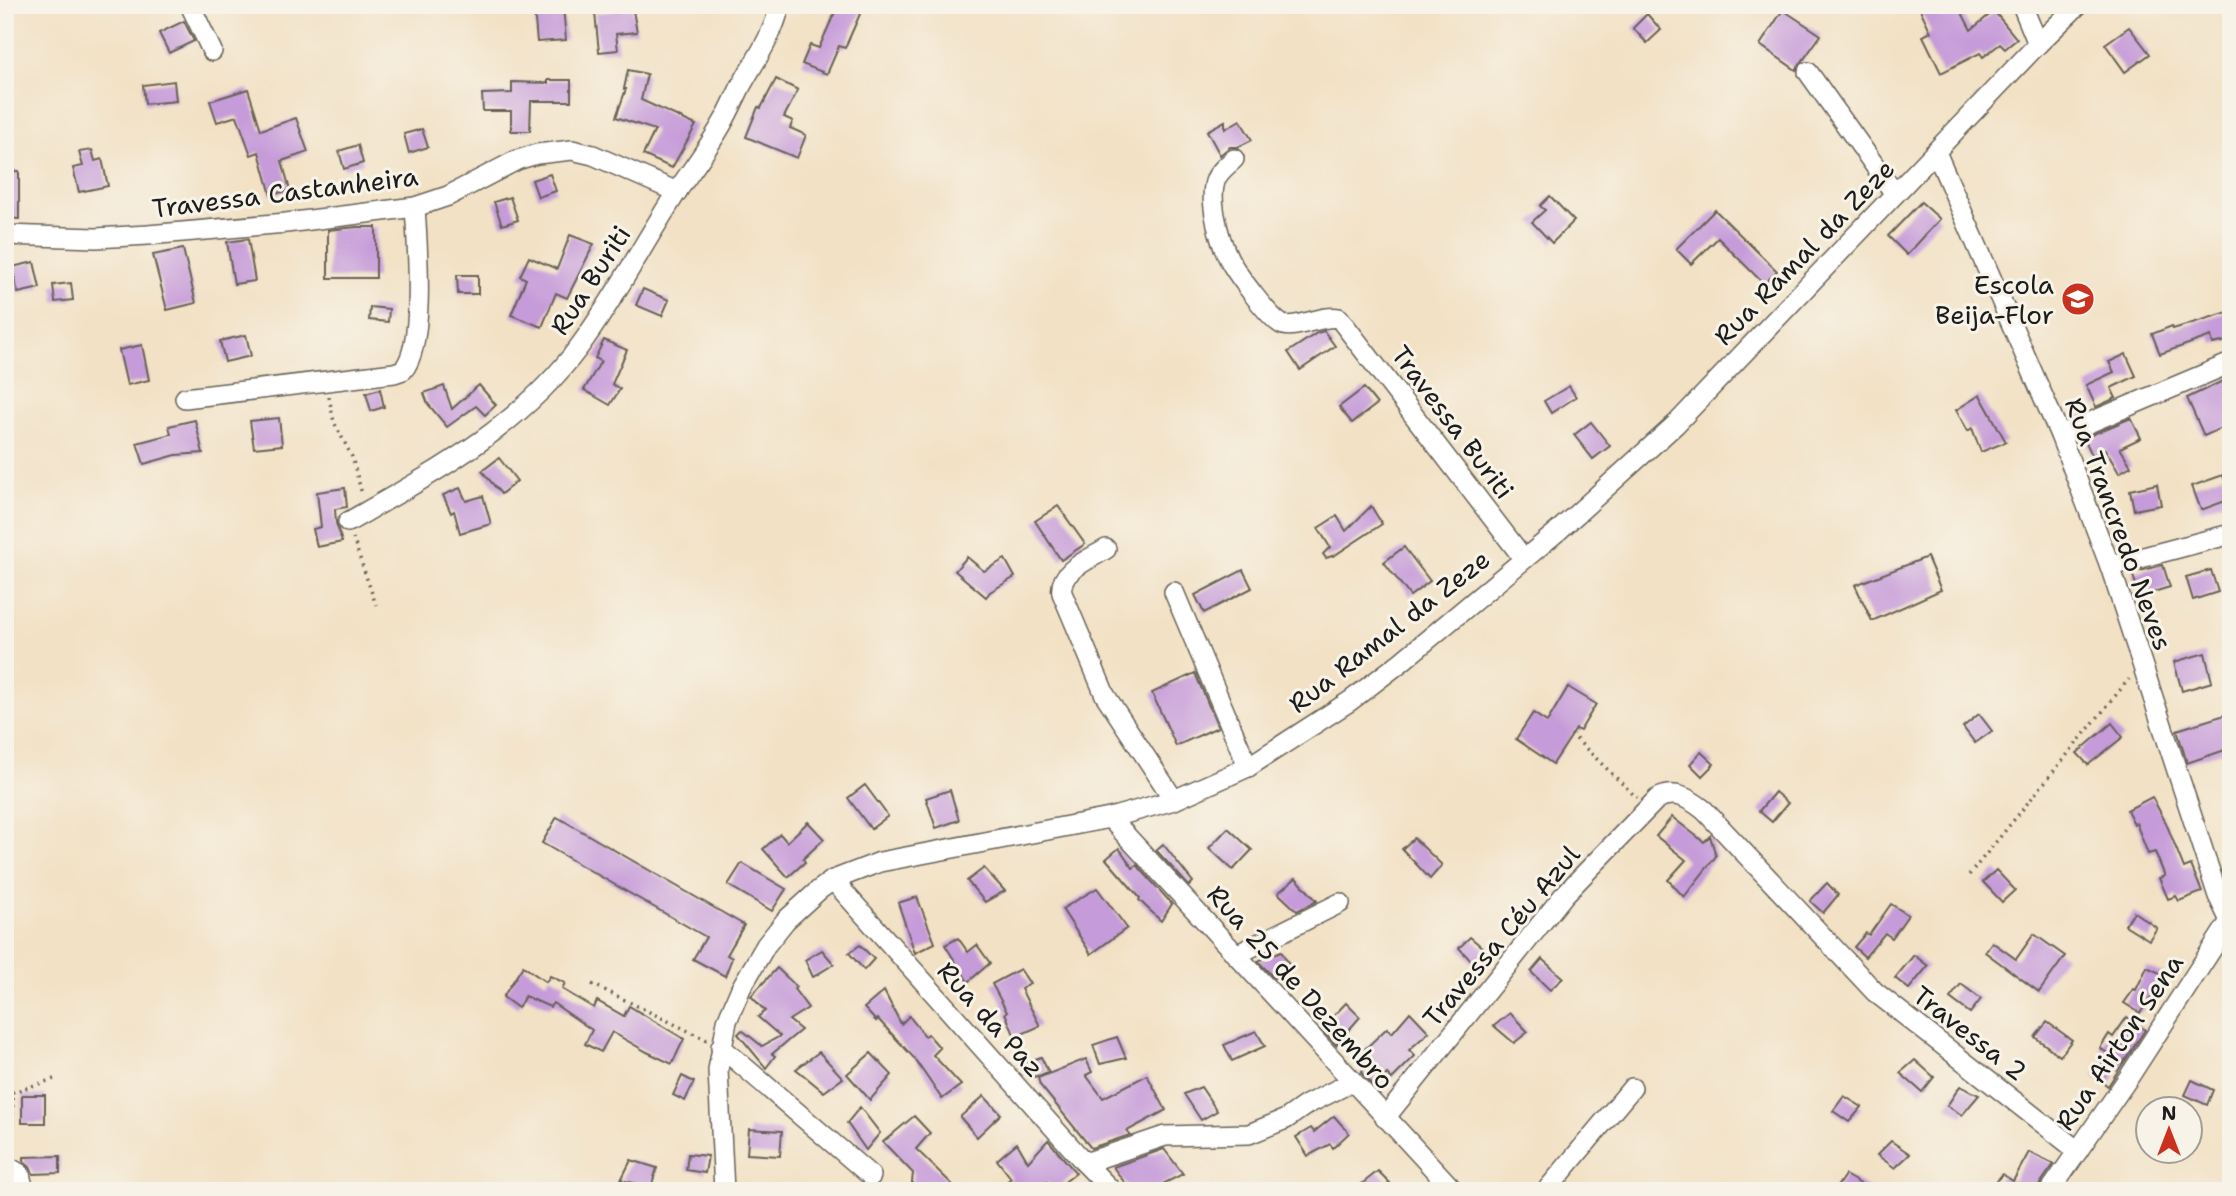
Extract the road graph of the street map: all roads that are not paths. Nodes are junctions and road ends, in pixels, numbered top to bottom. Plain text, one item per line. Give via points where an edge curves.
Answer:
1 (190, 5) edge
2 (780, 5) edge
3 (2022, 5) edge
4 (2078, 5) edge
5 (2038, 44) junction
6 (212, 51) dead end
7 (1808, 72) dead end
8 (1937, 152) junction
9 (1234, 159) dead end
10 (677, 192) junction
11 (1895, 194) junction
12 (415, 207) junction
13 (5, 235) edge
14 (2231, 363) edge
15 (185, 398) dead end
16 (2060, 435) junction
17 (356, 518) road end
18 (2231, 534) edge
19 (1105, 548) dead end
20 (1524, 559) junction
21 (2110, 566) junction
22 (1174, 592) dead end
23 (1248, 767) junction
24 (1665, 794) joint
25 (1174, 800) junction
26 (1110, 818) junction
27 (833, 880) junction
28 (2224, 894) edge
29 (1340, 903) dead end
30 (2230, 922) edge
31 (1236, 955) junction
32 (721, 1047) junction
33 (1352, 1082) junction
34 (1632, 1088) dead end
35 (1385, 1118) junction
36 (2078, 1151) junction
37 (1085, 1163) junction
38 (8, 1166) edge
39 (871, 1176) dead end
40 (24, 1191) edge
41 (724, 1191) edge
42 (1112, 1191) edge
43 (1454, 1191) edge
44 (1546, 1191) edge
45 (2050, 1191) edge

1 - 6 street
2 - 10 street, Rua Buriti via 764,51
3 - 5 street
4 - 5 street, Rua Ramal da Zeze
5 - 8 street, Rua Ramal da Zeze
7 - 11 street
8 - 11 street, Rua Ramal da Zeze
8 - 16 street, Rua Trancredo Neves
9 - 20 street, Travessa Buriti via 1216,177 1212,199 1227,257 1282,325 1326,316 1339,318
10 - 12 street, Travessa Castanheira via 572,150 517,160 448,197
10 - 17 street, Rua Buriti via 602,314 548,383 515,415 446,466
11 - 20 street, Rua Ramal da Zeze via 1676,424
12 - 13 street, Travessa Castanheira via 96,238
12 - 15 street via 417,320 412,355 403,370
14 - 16 street
16 - 21 street, Rua Trancredo Neves
18 - 21 street
19 - 25 street via 1066,575 1062,593 1105,695
20 - 23 street, Rua Ramal da Zeze via 1350,701
21 - 28 street, Rua Trancredo Neves
22 - 23 street
23 - 25 street, Rua Ramal da Zeze
24 - 35 street, Travessa Céu Azul via 1564,895
24 - 36 street, Travessa 2 via 1689,799 1704,810 1875,992
25 - 26 street, Rua Ramal da Zeze
26 - 27 street, Rua Ramal da Zeze via 880,862
26 - 31 street, Rua 25 de Dezembro
27 - 32 street, Rua Ramal da Zeze via 804,903 766,945 732,1008
27 - 37 street, Rua da Paz
28 - 30 street, Rua Trancredo Neves
29 - 31 street
30 - 36 street, Rua Airton Sena
31 - 33 street, Rua 25 de Dezembro
32 - 39 street
32 - 41 street, Rua Ramal da Zeze
33 - 35 street, Rua 25 de Dezembro
33 - 37 street via 1249,1134 1165,1136
34 - 44 street
35 - 43 street, Rua 25 de Dezembro
36 - 45 street, Rua Airton Sena
37 - 42 street, Rua da Paz
38 - 40 street via 20,1174

